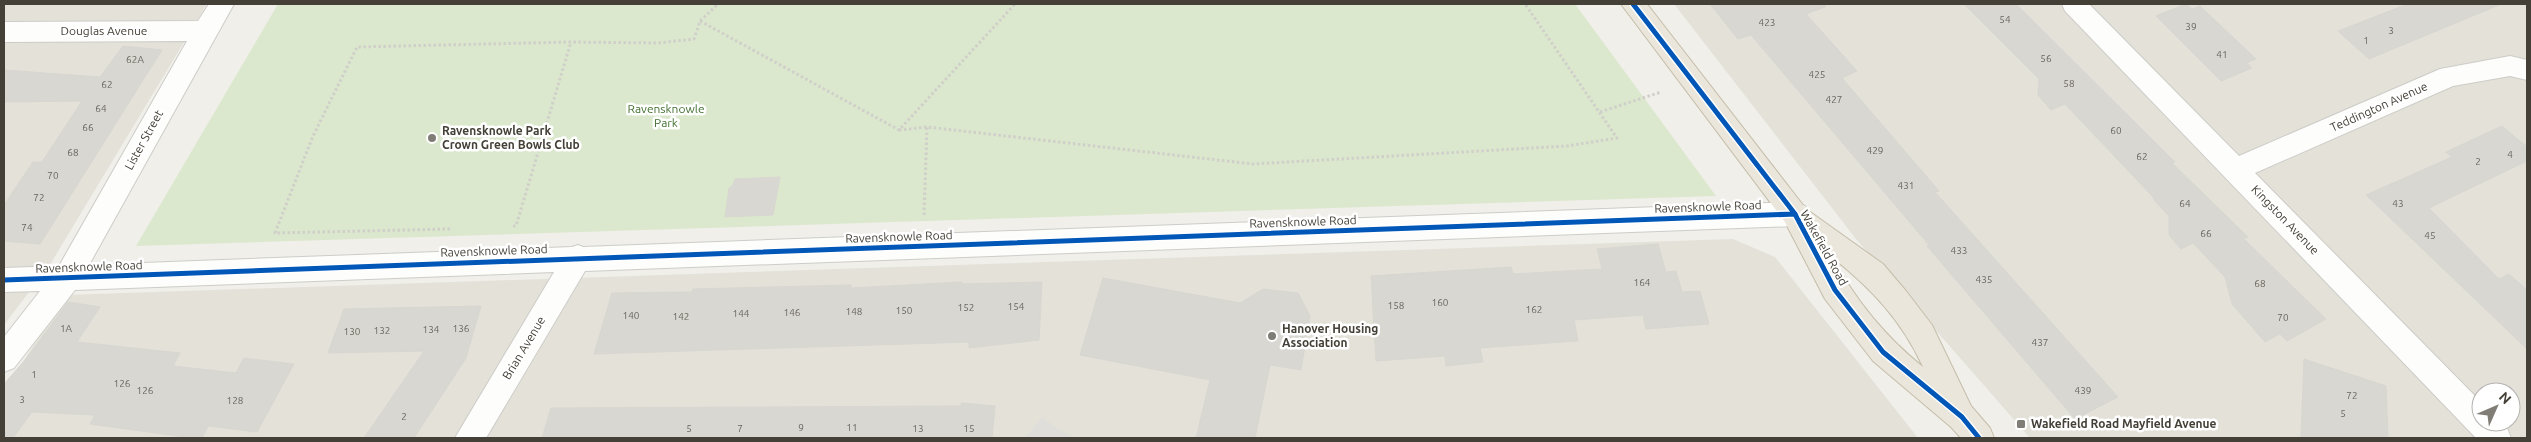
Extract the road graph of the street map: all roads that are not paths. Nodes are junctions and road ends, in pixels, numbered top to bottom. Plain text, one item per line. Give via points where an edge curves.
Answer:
1 (222, 4) edge
2 (1633, 4) edge
3 (2074, 4) edge
4 (205, 31) junction
5 (4, 32) edge
6 (2527, 70) edge
7 (2236, 169) junction
8 (1794, 214) junction
9 (578, 257) junction
10 (67, 278) junction
11 (4, 280) edge
12 (4, 359) edge
13 (1970, 428) edge
14 (470, 438) edge
15 (2496, 438) edge

1 - 4 street, Lister Street
2 - 8 highway, Wakefield Road
3 - 7 street, Kingston Avenue
4 - 5 street, Douglas Avenue
4 - 10 street, Lister Street
6 - 7 street, Teddington Avenue via 2510,66 2449,76
7 - 15 street, Kingston Avenue
8 - 9 street, Ravensknowle Road
8 - 13 highway, Wakefield Road via 1835,290 1883,352
8 - 13 highway, Wakefield Road via 1873,273 1896,300 1922,334
9 - 10 street, Ravensknowle Road
9 - 14 street, Brian Avenue
10 - 11 street, Ravensknowle Road
10 - 12 street, Lister Street

